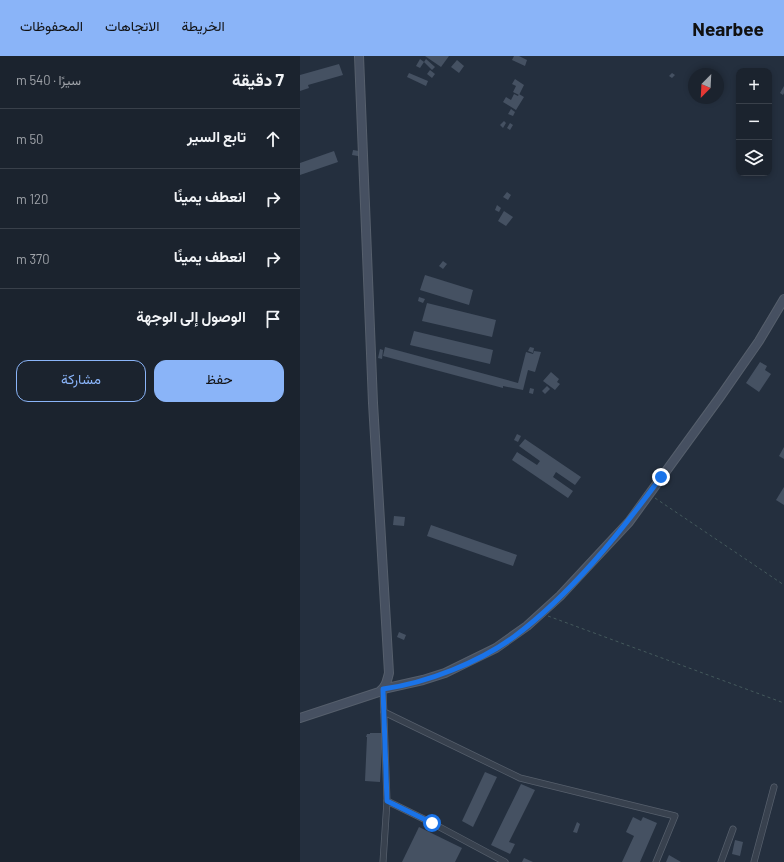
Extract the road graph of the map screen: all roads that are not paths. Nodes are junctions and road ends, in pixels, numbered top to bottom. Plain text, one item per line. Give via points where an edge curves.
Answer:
1 (359, 56) edge
2 (784, 299) edge
3 (383, 689) junction
4 (384, 712) junction
5 (300, 718) edge
6 (774, 787) dead end
7 (387, 801) junction
8 (733, 829) dead end
9 (383, 862) edge
10 (505, 862) edge
11 (656, 862) edge
12 (721, 862) edge
13 (754, 862) edge

1 - 3 main road via 373,403 389,673
2 - 3 main road via 759,342 629,522 560,596 514,636 496,648 423,680
3 - 4 street
3 - 5 main road
4 - 7 street
4 - 11 street via 520,778 675,816
6 - 13 street
7 - 9 street
7 - 10 street
8 - 12 street

